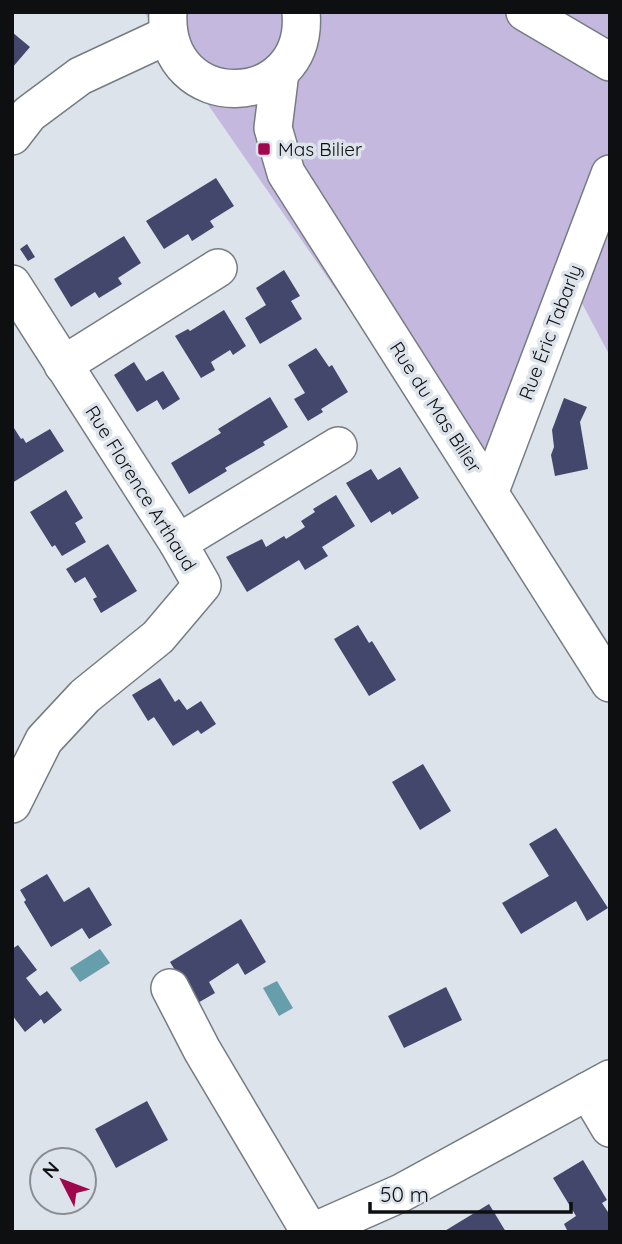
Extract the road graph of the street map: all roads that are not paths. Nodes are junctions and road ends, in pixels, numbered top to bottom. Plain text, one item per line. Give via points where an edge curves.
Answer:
1 (330, 12) edge
2 (525, 12) edge
3 (168, 24) edge
4 (300, 24) edge
5 (610, 62) edge
6 (279, 72) junction
7 (217, 88) junction
8 (273, 128) junction
9 (12, 136) edge
10 (610, 174) edge
11 (218, 268) dead end
12 (12, 284) edge
13 (63, 365) junction
14 (338, 446) dead end
15 (490, 491) junction
16 (178, 542) junction
17 (610, 683) edge
18 (12, 804) edge
19 (170, 988) dead end
20 (599, 1085) edge
21 (610, 1128) edge
22 (311, 1232) edge

1 - 4 street
2 - 5 street
3 - 7 street via 174,53 185,69
3 - 9 street via 80,76 29,114
4 - 6 street via 289,62
6 - 7 street via 250,88
6 - 8 street
7 - 8 street
8 - 15 street, Rue du Mas Bilier via 286,173
10 - 15 street, Rue Éric Tabarly
11 - 13 street
12 - 13 street, Rue Florence Arthaud
13 - 16 street, Rue Florence Arthaud
14 - 16 street
15 - 17 street, Rue du Mas Bilier
16 - 18 street, Rue Florence Arthaud via 202,585 158,637 85,696 44,740
19 - 22 street
20 - 21 street
20 - 22 street via 401,1193

